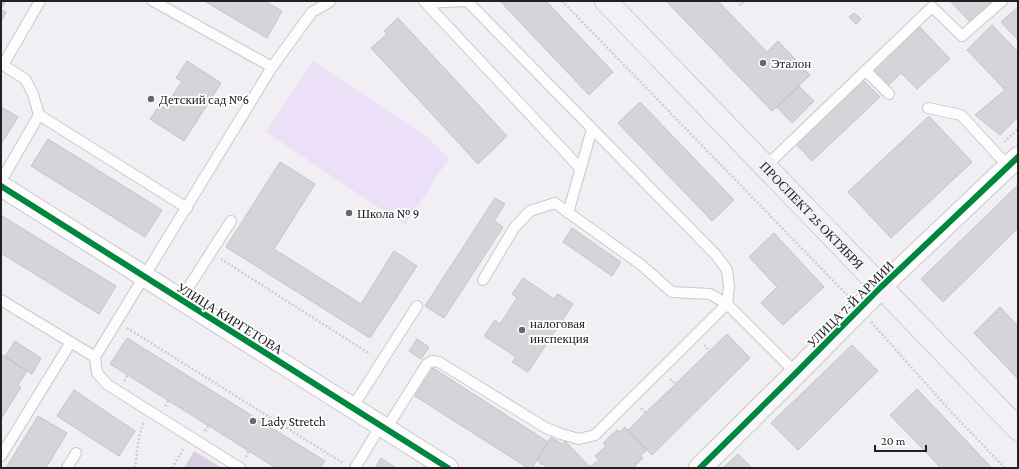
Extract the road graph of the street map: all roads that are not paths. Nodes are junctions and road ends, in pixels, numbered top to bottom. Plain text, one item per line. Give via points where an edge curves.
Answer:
1 (40, 1) edge
2 (153, 1) edge
3 (330, 1) edge
4 (466, 1) edge
5 (606, 1) edge
6 (1002, 1) edge
7 (425, 2) edge
8 (272, 67) junction
9 (866, 71) junction
10 (889, 94) dead end
11 (928, 108) dead end
12 (39, 114) junction
13 (592, 129) junction
14 (1013, 162) edge
15 (766, 166) junction
16 (580, 168) junction
17 (1, 181) edge
18 (1, 186) edge
19 (187, 208) junction
20 (568, 213) junction
21 (231, 221) dead end
22 (145, 277) junction
23 (483, 280) dead end
24 (881, 287) junction
25 (181, 299) junction
26 (1, 300) edge
27 (727, 304) junction
28 (417, 306) dead end
29 (71, 342) junction
30 (95, 357) junction
31 (796, 373) junction
32 (352, 408) junction
33 (384, 427) junction
34 (1018, 428) edge
35 (76, 453) dead end
36 (1, 456) edge
37 (67, 468) edge
38 (240, 468) edge
39 (355, 468) edge
40 (448, 468) edge
41 (700, 468) edge

1 - 12 lane via 3,65 25,79
2 - 8 lane
3 - 8 lane via 312,12
4 - 7 lane
4 - 13 lane
5 - 15 main road, ПРОСПЕКТ 25 ОКТЯБРЯ
6 - 9 lane via 962,36 932,7
7 - 16 lane
8 - 19 lane
9 - 10 lane
9 - 15 lane
11 - 14 lane via 961,115
12 - 17 lane
12 - 19 lane
13 - 16 lane
13 - 27 lane via 727,270
14 - 24 street, УЛИЦА 7-Й АРМИИ
15 - 24 main road, ПРОСПЕКТ 25 ОКТЯБРЯ
16 - 20 lane
18 - 22 street, УЛИЦА КИРГЕТОВА
19 - 22 lane
20 - 23 lane via 555,203 530,211 514,228
20 - 27 lane via 640,264 672,292 710,294
21 - 25 lane
22 - 25 street, УЛИЦА КИРГЕТОВА
22 - 30 lane
24 - 31 street, УЛИЦА 7-Й АРМИИ
24 - 34 main road, ПРОСПЕКТ 25 ОКТЯБРЯ
25 - 32 street, УЛИЦА КИРГЕТОВА
26 - 29 lane
27 - 31 lane
27 - 33 lane via 595,434 579,439 546,428 438,362 427,364
28 - 32 lane
29 - 30 lane
29 - 36 lane
30 - 38 lane via 97,373 108,385
31 - 41 street, УЛИЦА 7-Й АРМИИ
32 - 33 street, УЛИЦА КИРГЕТОВА
33 - 39 lane
33 - 40 street, УЛИЦА КИРГЕТОВА
35 - 37 lane

